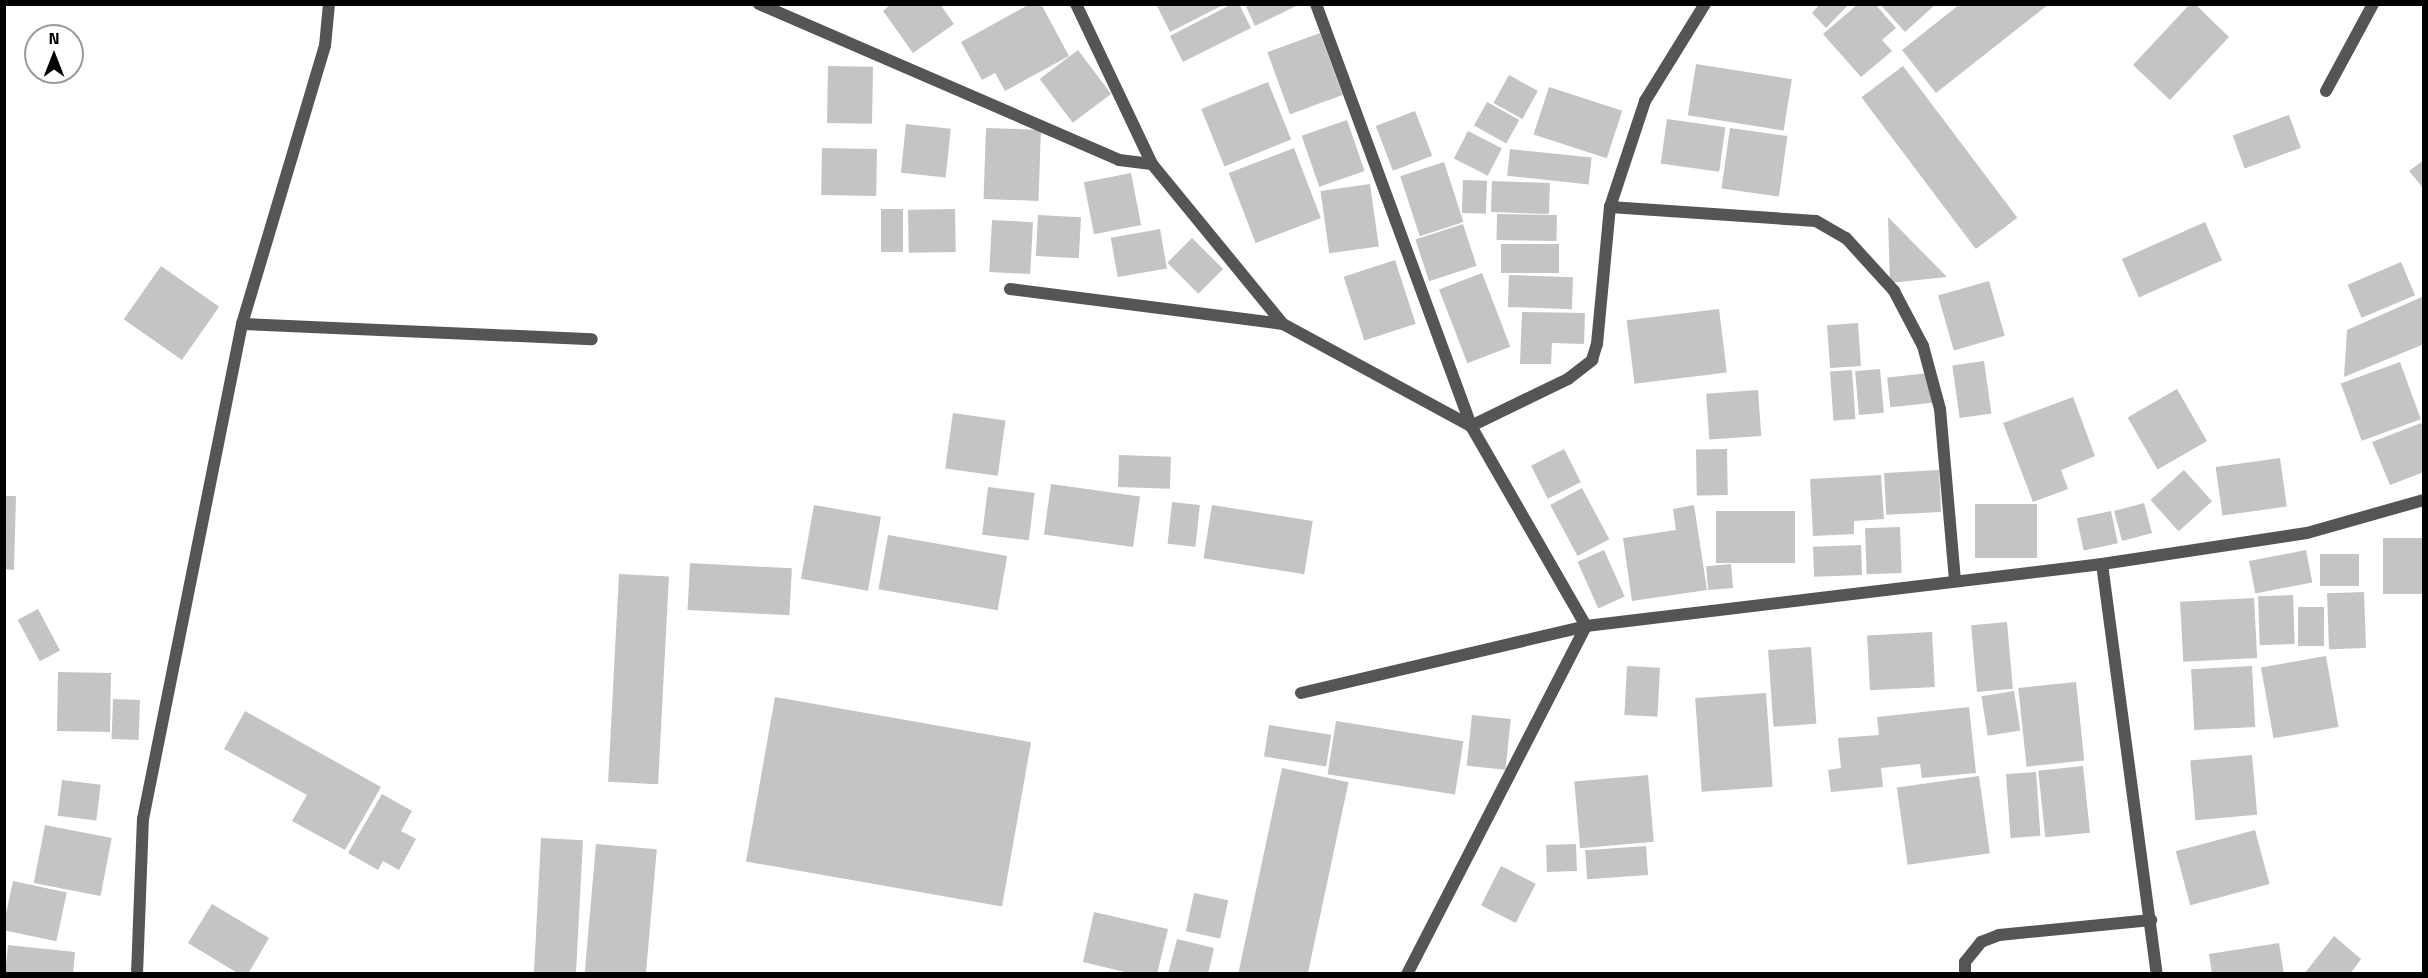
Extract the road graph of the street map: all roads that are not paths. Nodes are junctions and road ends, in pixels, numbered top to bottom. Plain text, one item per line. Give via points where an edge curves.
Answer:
1 (329, 4) edge
2 (759, 4) edge
3 (1076, 4) edge
4 (1316, 4) edge
5 (1705, 4) edge
6 (2373, 4) edge
7 (2326, 91) dead end
8 (1152, 164) junction
9 (1610, 207) junction
10 (1010, 289) dead end
11 (242, 324) junction
12 (1283, 324) junction
13 (592, 339) dead end
14 (1471, 426) junction
15 (2424, 500) edge
16 (2102, 564) junction
17 (1955, 581) junction
18 (1586, 626) junction
19 (1302, 693) dead end
20 (2151, 920) junction
21 (137, 974) edge
22 (1407, 974) edge
23 (1965, 974) edge
24 (2157, 974) edge

1 - 11 street via 325,46
2 - 8 street via 1119,160
3 - 8 street
4 - 14 street
5 - 9 street via 1645,101
6 - 7 street
8 - 12 street
9 - 14 street via 1597,344 1592,360 1568,379
9 - 17 street via 1816,221 1846,238 1894,291 1923,346 1940,409
10 - 12 street
11 - 13 street
11 - 21 street via 143,819
12 - 14 street
14 - 18 street
15 - 16 street via 2307,533
16 - 17 street
16 - 20 street
17 - 18 street
18 - 19 street
18 - 22 street
20 - 23 street via 2000,934 1981,942 1965,962
20 - 24 street

